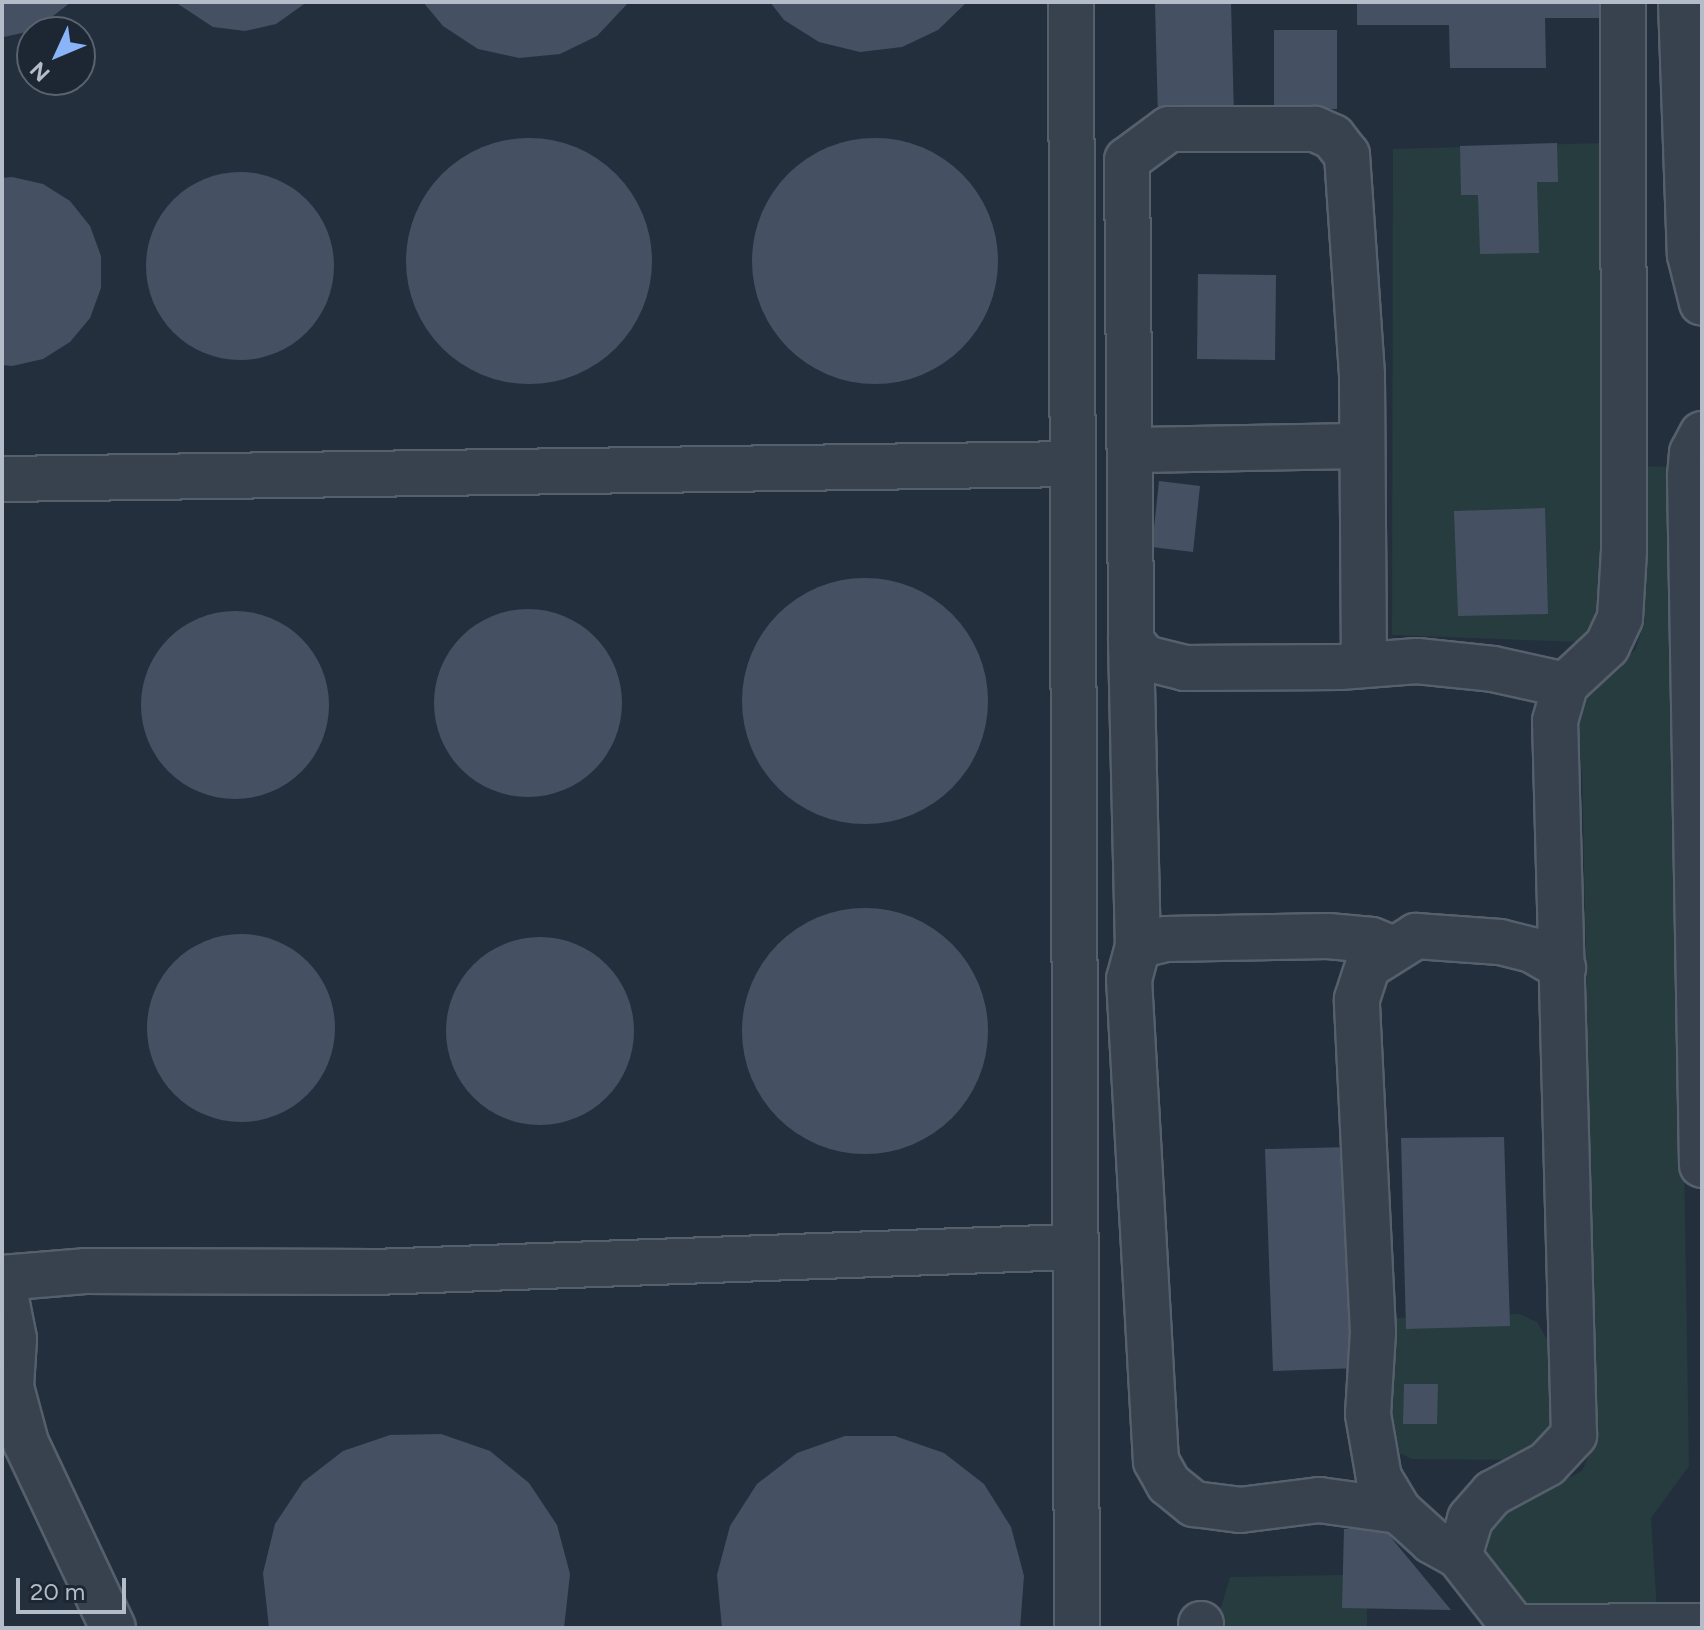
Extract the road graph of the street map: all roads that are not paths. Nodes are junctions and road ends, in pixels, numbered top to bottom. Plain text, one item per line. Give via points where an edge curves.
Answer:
1 (1071, 2) edge
2 (1623, 2) edge
3 (1681, 2) edge
4 (1702, 303) edge
5 (1702, 434) edge
6 (1361, 446) junction
7 (1132, 450) junction
8 (1073, 464) junction
9 (2, 479) edge
10 (1131, 641) junction
11 (1364, 665) junction
12 (1565, 685) junction
13 (1138, 946) junction
14 (1391, 948) junction
15 (1563, 968) junction
16 (1702, 1165) edge
17 (1073, 1247) junction
18 (2, 1278) edge
19 (1399, 1511) junction
20 (1459, 1556) junction
21 (1702, 1626) edge
22 (113, 1628) edge
23 (1077, 1628) edge
24 (1515, 1628) edge

1 - 8 lane
2 - 12 lane via 1620,618 1607,646
3 - 4 lane via 1690,255
5 - 16 lane via 1692,453 1690,477
6 - 7 lane
6 - 7 lane via 1362,375 1347,155 1333,137 1315,129 1211,127 1169,129 1127,160
6 - 11 lane
7 - 10 lane
8 - 9 lane
8 - 17 lane
10 - 11 lane via 1145,658 1185,668
10 - 13 lane
11 - 12 lane via 1417,661 1493,669
12 - 15 lane via 1555,721
13 - 14 lane via 1185,937 1328,936 1371,940
13 - 19 lane via 1129,979 1156,1461 1169,1484 1194,1504 1240,1510 1319,1500
14 - 15 lane via 1416,936 1459,936 1532,950
14 - 19 lane via 1368,966 1357,999 1355,1038 1373,1332 1368,1414 1379,1478
15 - 20 lane via 1574,1435 1547,1464 1493,1493 1470,1519
17 - 18 lane via 374,1272 85,1271
17 - 23 lane
18 - 22 lane via 14,1339 11,1387 26,1443
19 - 20 lane via 1432,1541
20 - 24 lane
21 - 24 lane

